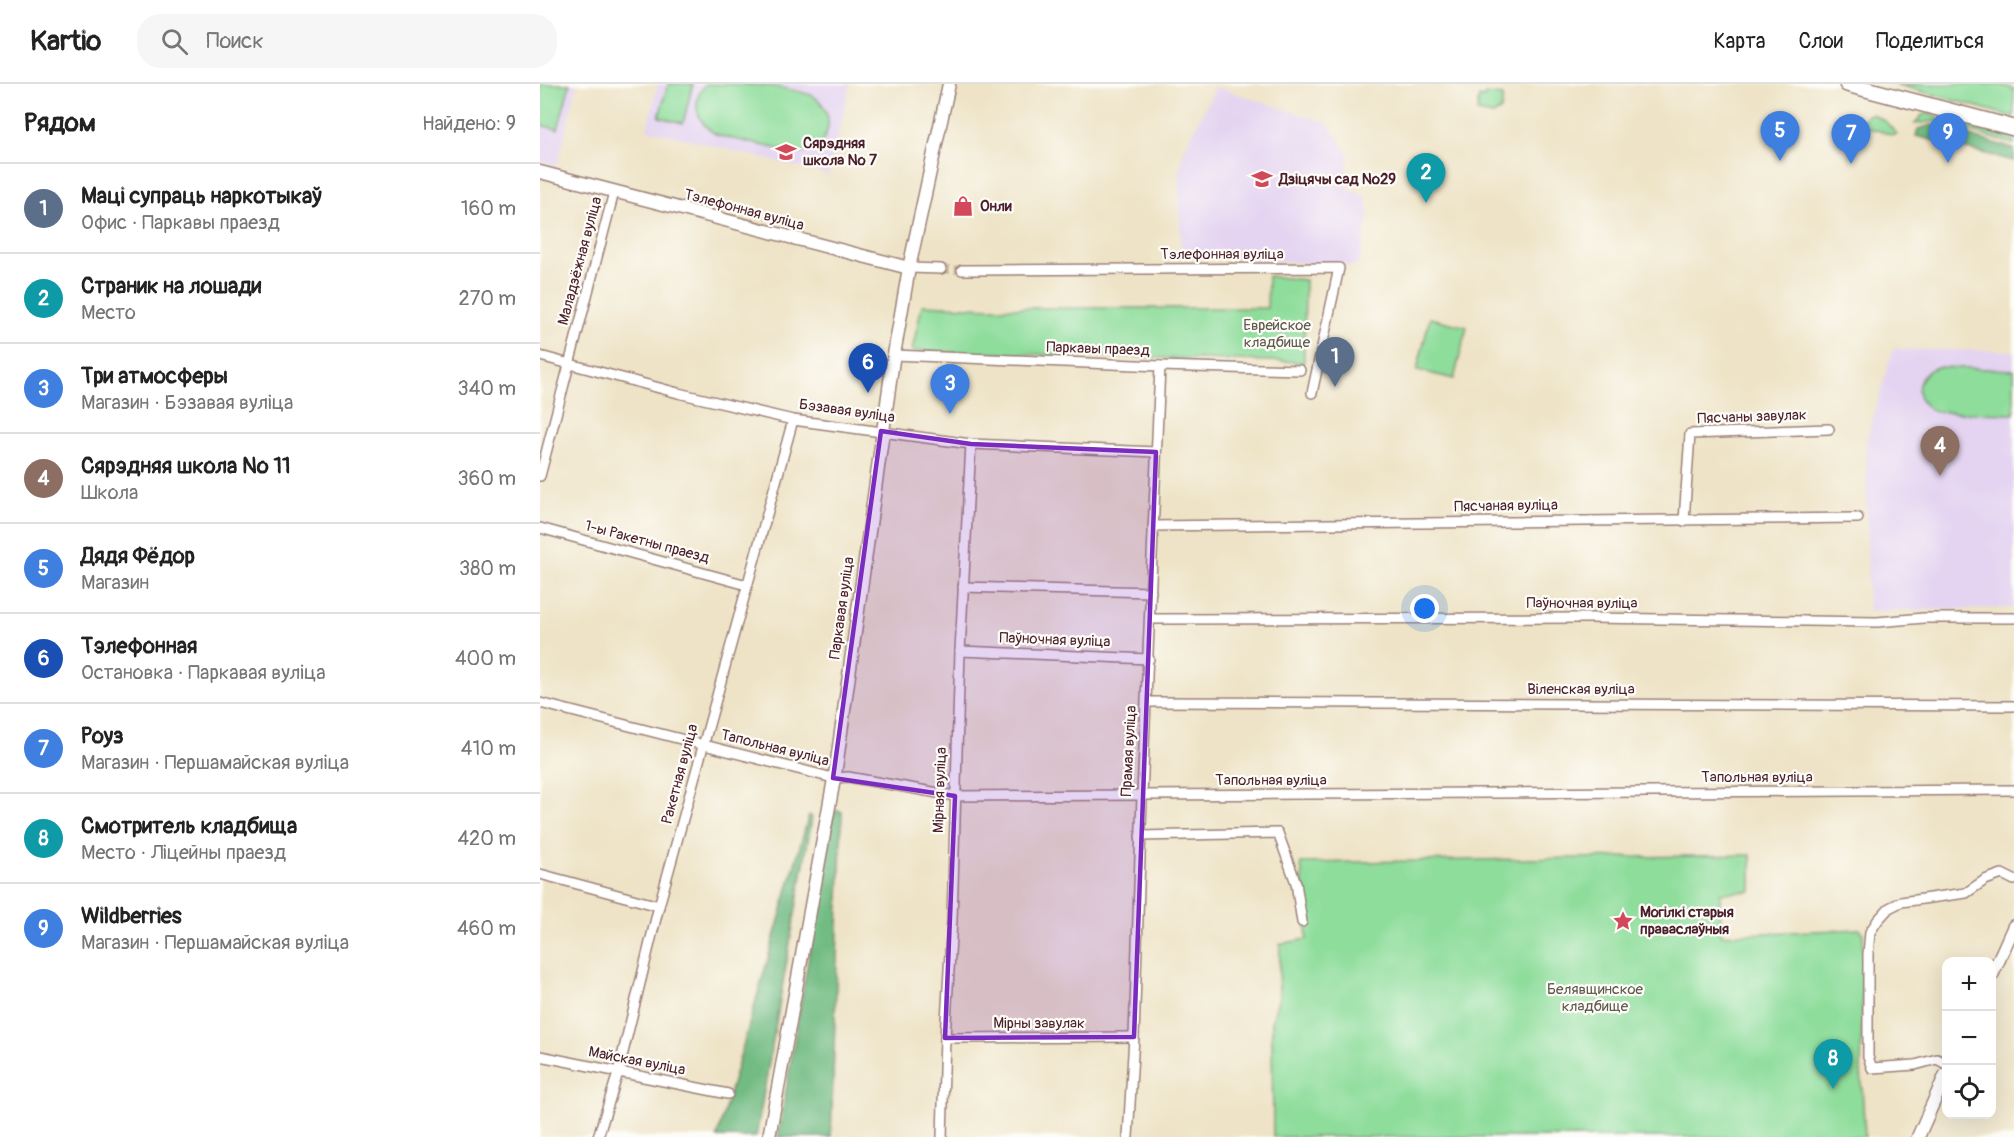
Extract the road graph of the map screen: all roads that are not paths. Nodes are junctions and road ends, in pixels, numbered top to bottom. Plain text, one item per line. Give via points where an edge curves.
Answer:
1 (949, 84) edge
2 (1847, 84) edge
3 (2014, 128) edge
4 (540, 172) edge
5 (614, 192) junction
6 (909, 268) junction
7 (941, 269) tunnel mouth
8 (962, 270) tunnel mouth
9 (894, 355) junction
10 (540, 356) edge
11 (569, 363) junction
12 (1160, 366) junction
13 (1300, 370) dead end
14 (1312, 393) dead end
15 (793, 420) junction
16 (1829, 429) dead end
17 (881, 431) junction
18 (970, 444) junction
19 (1156, 452) junction
20 (540, 476) edge
21 (1858, 518) dead end
22 (1684, 521) junction
23 (1154, 526) junction
24 (540, 528) edge
25 (747, 585) junction
26 (963, 586) junction
27 (1151, 592) junction
28 (2014, 618) edge
29 (1150, 619) junction
30 (960, 651) junction
31 (1149, 659) junction
32 (1147, 702) junction
33 (540, 703) edge
34 (2014, 706) edge
35 (704, 745) junction
36 (833, 778) junction
37 (2014, 790) edge
38 (955, 796) junction
39 (1142, 796) junction
40 (1140, 836) junction
41 (540, 874) edge
42 (2014, 880) edge
43 (659, 906) junction
44 (1302, 922) dead end
45 (2014, 926) edge
46 (1996, 966) edge
47 (1134, 1037) junction
48 (945, 1038) junction
49 (540, 1056) edge
50 (1942, 1062) edge
51 (618, 1073) junction
52 (1942, 1085) edge
53 (728, 1094) dead end
54 (598, 1137) edge
55 (769, 1137) edge
56 (942, 1137) edge
57 (1128, 1137) edge
58 (1918, 1137) edge

1 - 6 street, Паркавая вуліца
2 - 3 main road
4 - 5 street, Тэлефонная вуліца
5 - 6 street, Тэлефонная вуліца
5 - 11 street, Маладзёжная вуліца
6 - 7 street, Тэлефонная вуліца
6 - 9 street, Паркавая вуліца
8 - 14 street, Тэлефонная вуліца via 1339,268
9 - 12 street, Паркавы праезд
9 - 17 street, Паркавая вуліца
10 - 11 street, Бэзавая вуліца
11 - 15 street, Бэзавая вуліца
11 - 20 street, Маладзёжная вуліца
12 - 13 street, Паркавы праезд
12 - 19 street, Прамая вуліца
15 - 17 street, Бэзавая вуліца
15 - 25 street, Ракетная вуліца
16 - 22 street, Пясчаны завулак via 1690,434
17 - 18 street, Бэзавая вуліца
17 - 36 street, Паркавая вуліца
18 - 19 street, Бэзавая вуліца
18 - 26 street, Мірная вуліца
19 - 23 street, Прамая вуліца
21 - 22 street, Пясчаная вуліца
22 - 23 street, Пясчаная вуліца
23 - 27 street, Прамая вуліца
24 - 25 street, 1-ы Ракетны праезд
25 - 35 street, Ракетная вуліца
26 - 27 street
26 - 30 street, Мірная вуліца
27 - 29 street, Прамая вуліца
28 - 29 street, Паўночная вуліца via 1877,622
29 - 31 street, Прамая вуліца
30 - 31 street, Паўночная вуліца
30 - 38 street, Мірная вуліца
31 - 32 street, Прамая вуліца
32 - 34 street, Віленская вуліца
32 - 39 street, Прамая вуліца
33 - 35 street, Тапольная вуліца
35 - 36 street, Тапольная вуліца
35 - 43 street, Ракетная вуліца
36 - 38 street, Тапольная вуліца via 848,777
36 - 55 street, Паркавая вуліца
37 - 39 street, Тапольная вуліца
38 - 39 street, Тапольная вуліца
38 - 48 street, Мірная вуліца
39 - 40 street, Прамая вуліца
40 - 44 street via 1278,833 1296,884
40 - 47 street, Прамая вуліца
41 - 43 street
42 - 50 street via 2002,874 1966,893 1901,902 1889,908 1870,932 1868,1057 1872,1068
43 - 51 street, Ракетная вуліца
45 - 46 street
47 - 48 street, Мірны завулак
47 - 57 street, Прамая вуліца
48 - 56 street, Мірная вуліца
49 - 51 street, Майская вуліца
51 - 53 street, Майская вуліца
51 - 54 street, Ракетная вуліца
52 - 58 street

